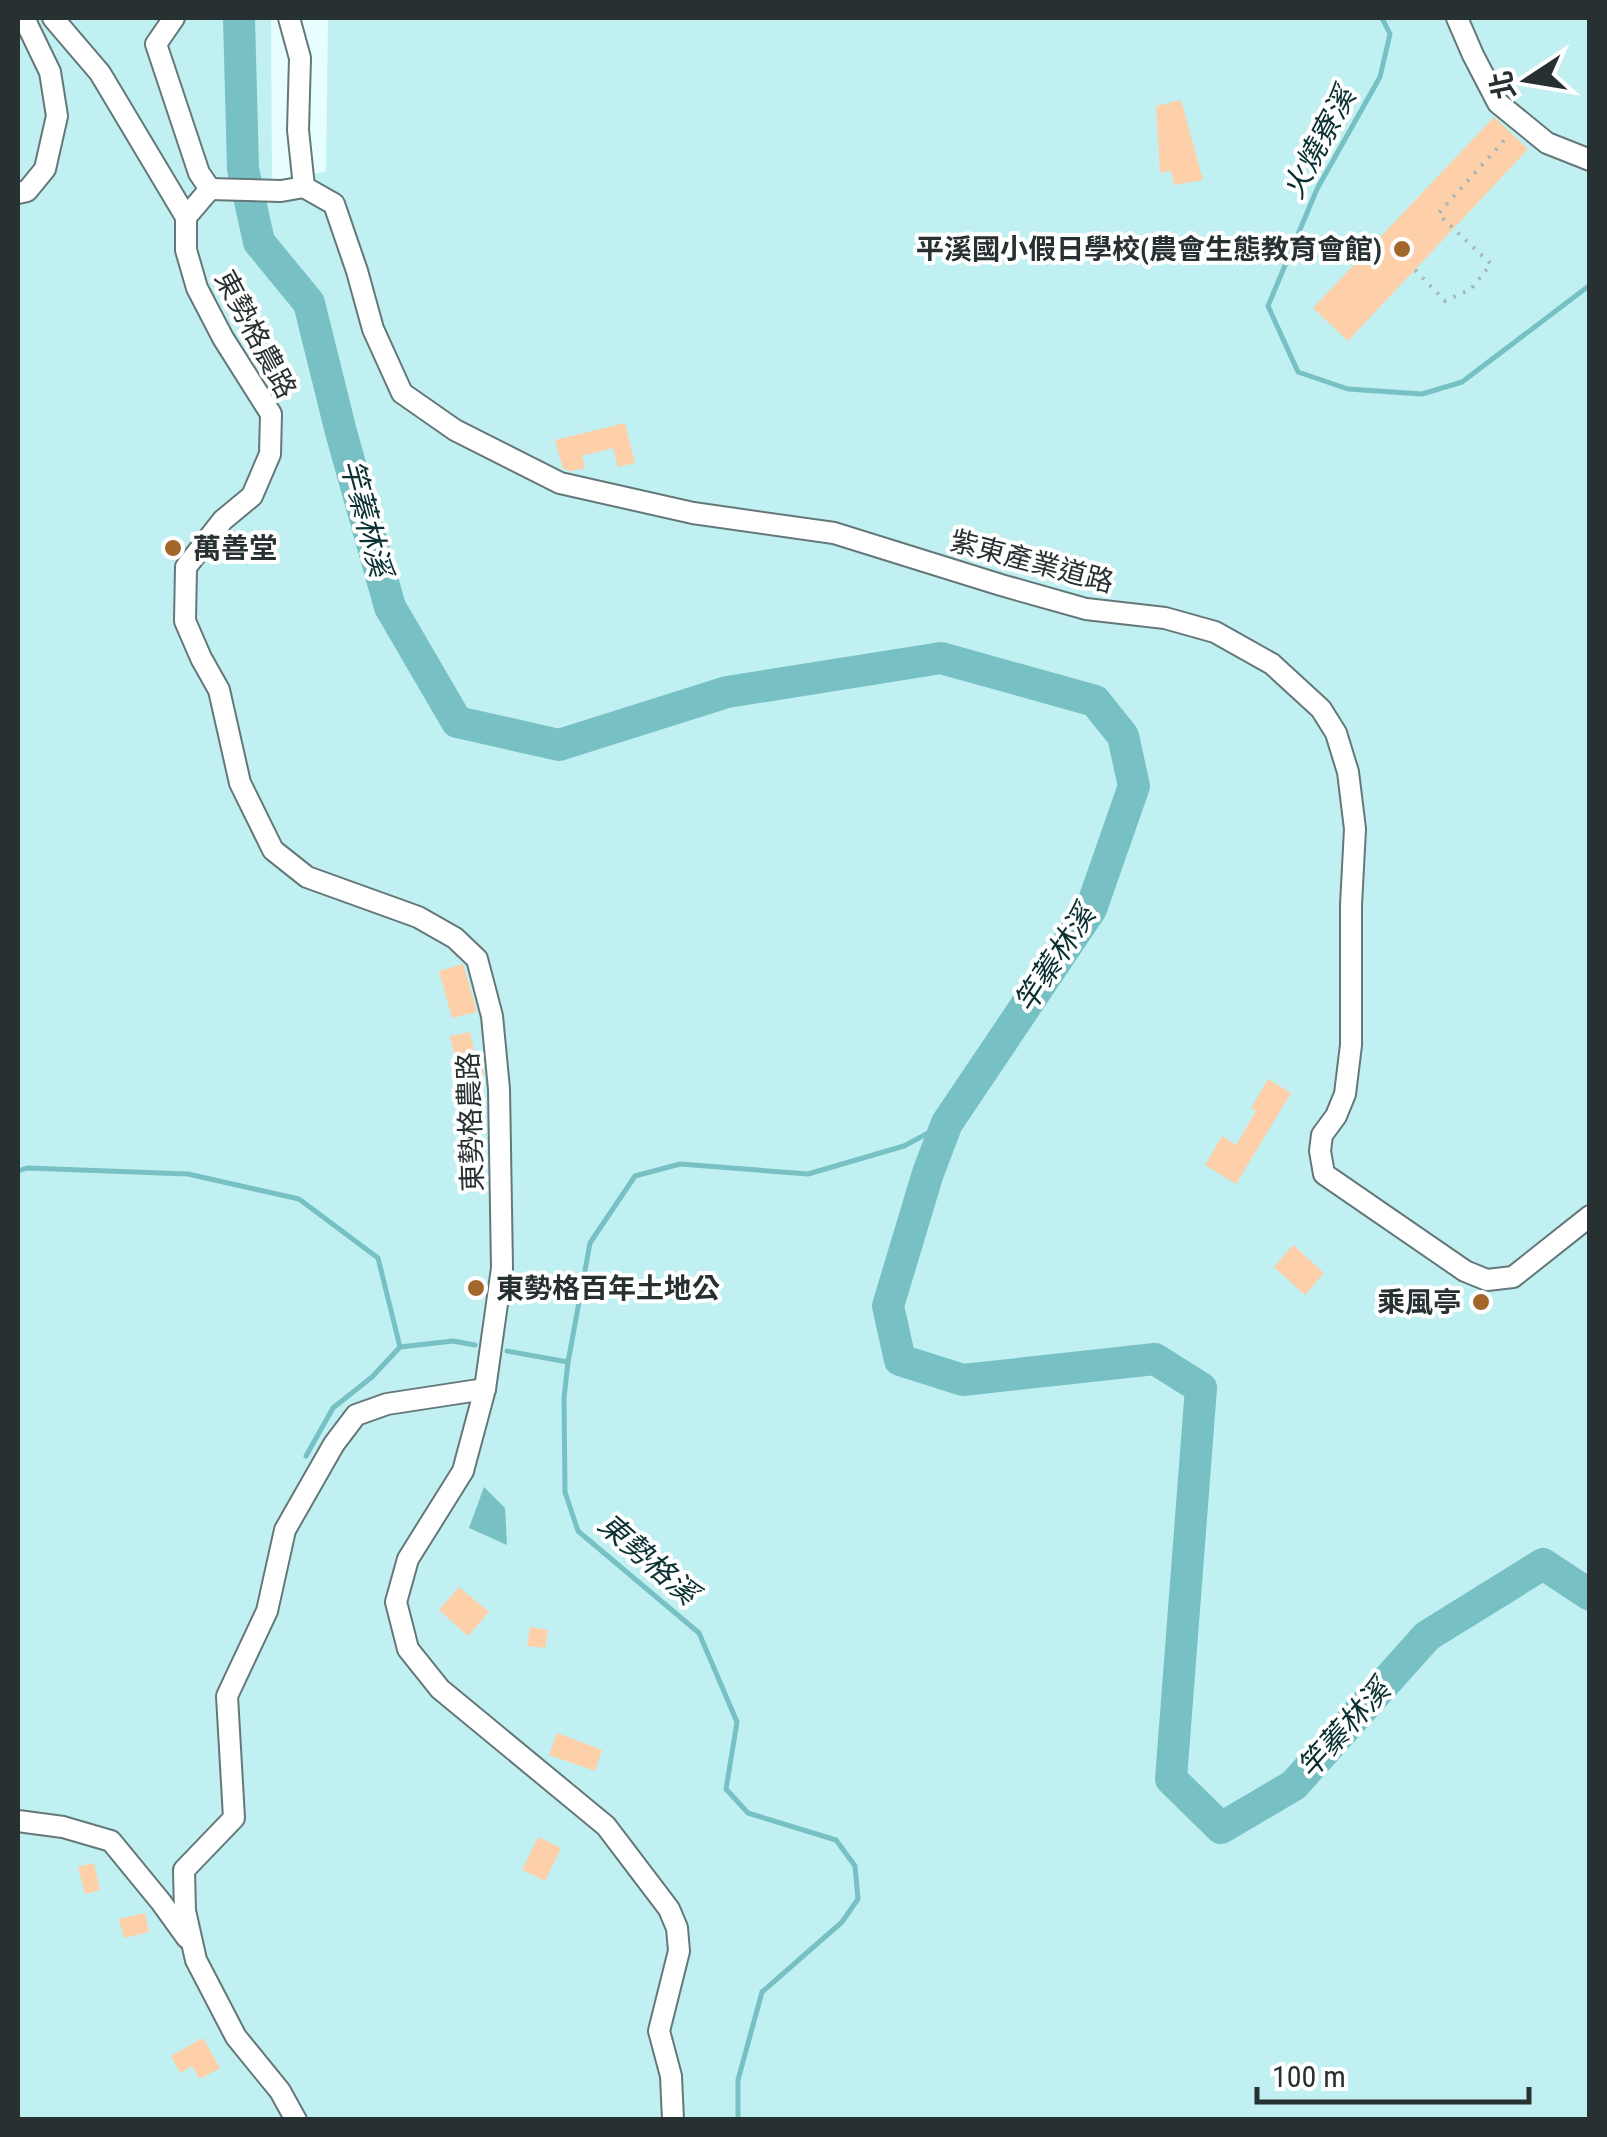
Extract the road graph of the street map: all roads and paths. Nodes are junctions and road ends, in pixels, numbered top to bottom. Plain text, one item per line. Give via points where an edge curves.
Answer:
1 (24, 18) edge
2 (54, 18) edge
3 (174, 18) edge
4 (290, 18) edge
5 (1457, 18) edge
6 (1521, 122) junction
7 (1590, 160) edge
8 (304, 187) junction
9 (210, 189) junction
10 (18, 194) edge
11 (186, 217) junction
12 (1415, 270) dead end
13 (1590, 1216) edge
14 (485, 1389) junction
15 (18, 1821) edge
16 (194, 1948) junction
17 (296, 2120) edge
18 (673, 2120) edge

1 - 10 street via 50,72 57,116 45,169
2 - 11 street via 100,73
3 - 9 street via 156,44
4 - 8 street via 300,58
5 - 6 street via 1498,103
6 - 7 street via 1547,143
6 - 12 path via 1438,214 1491,264 1471,289 1445,301
8 - 9 street
8 - 13 street, 紫東產業道路 via 334,204 373,329 402,393 455,430 560,484 693,513 834,533 1086,609 1165,618 1215,632 1272,664 1321,709 1336,733 1355,829 1351,1046 1345,1094 1322,1135 1324,1174 1465,1272 1487,1280 1513,1277
9 - 11 street
11 - 14 street, 東勢格農路 via 186,250 197,288 271,414 270,454 252,496 186,567 185,621 219,690 240,783 273,850 307,876 418,917 477,960 492,1016 500,1128 502,1268
14 - 16 street via 387,1404 356,1416 284,1530 267,1611 227,1696 234,1818 184,1870
14 - 18 street, 東勢格農路 via 462,1471 408,1559 396,1602 408,1649 440,1689 606,1826 669,1909 679,1951 659,2031
15 - 16 street via 111,1841
16 - 17 street via 236,2037

